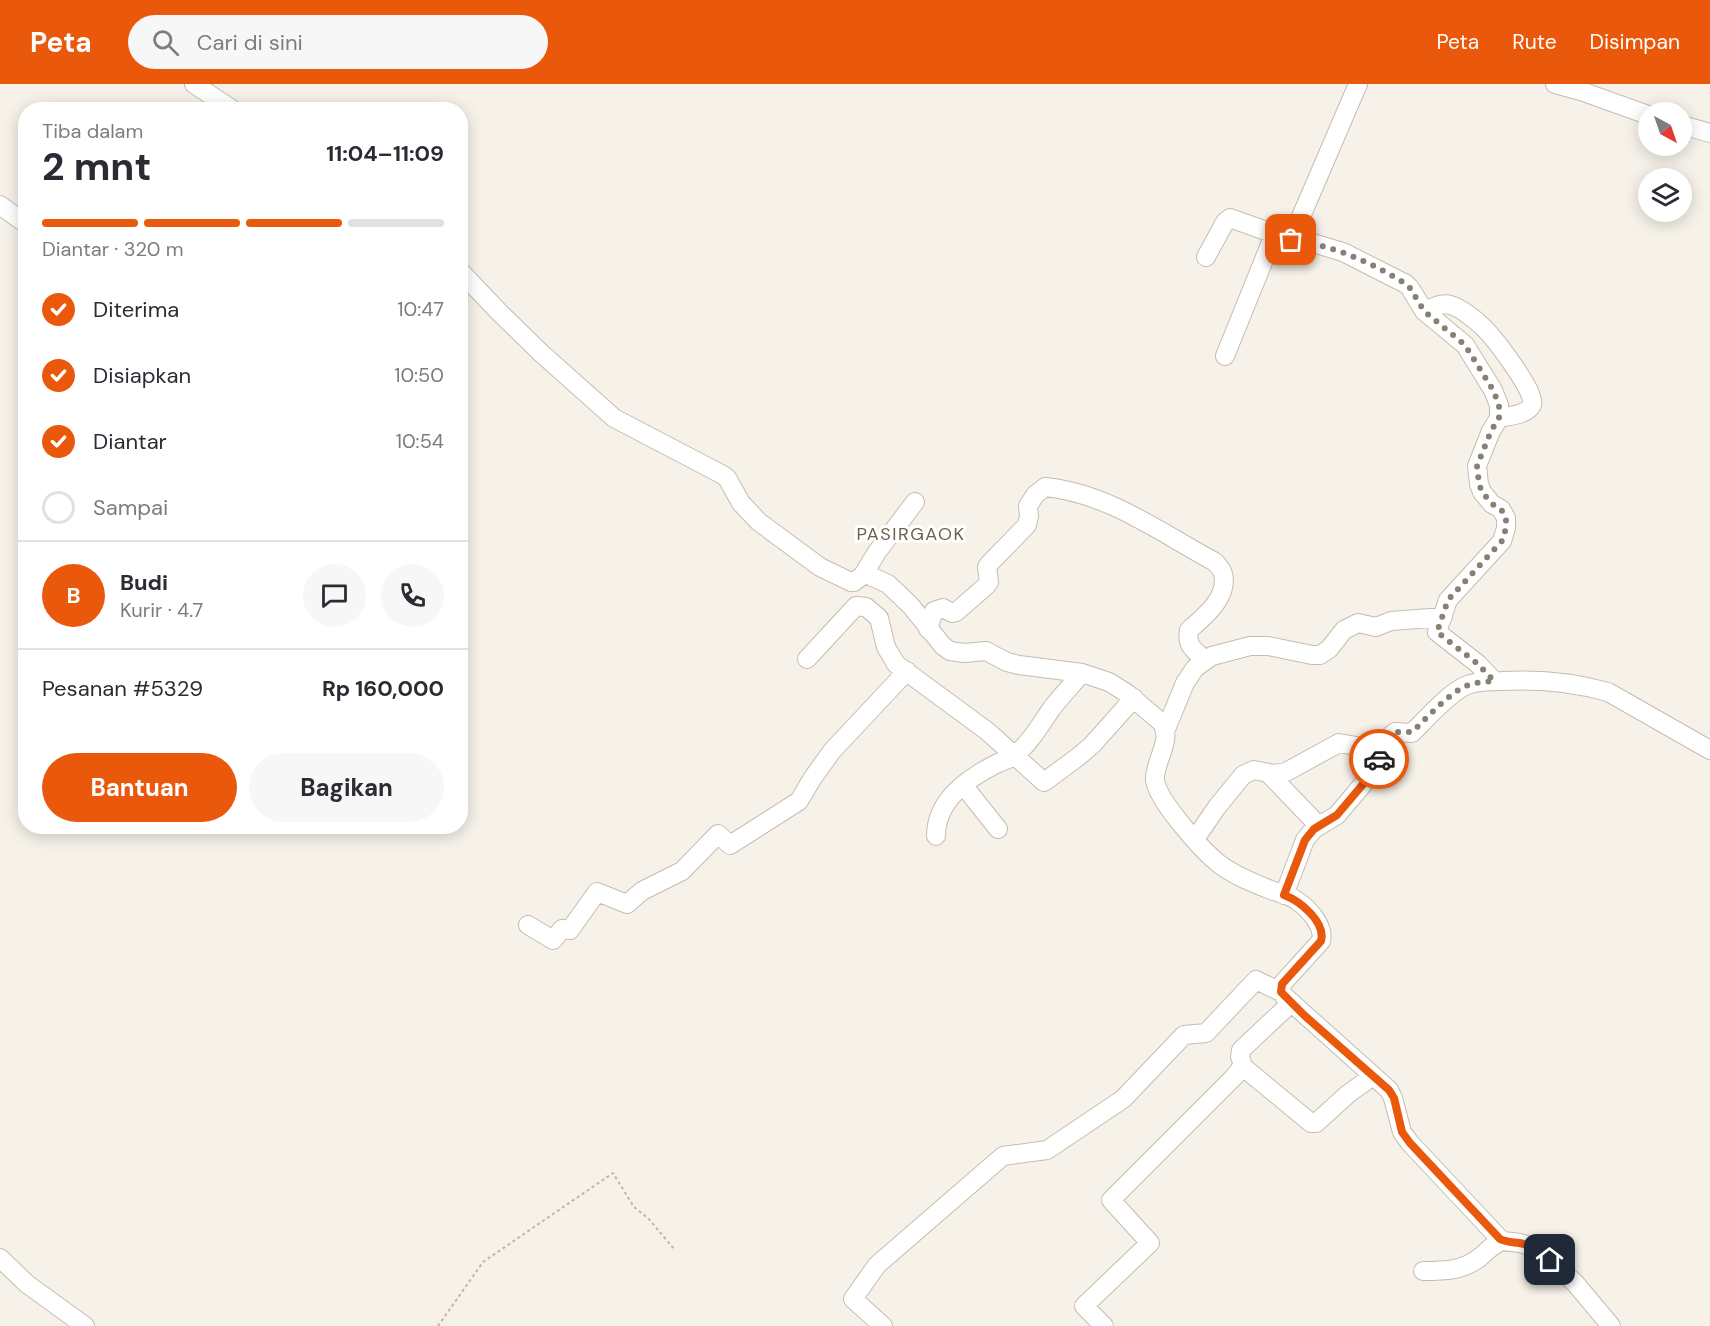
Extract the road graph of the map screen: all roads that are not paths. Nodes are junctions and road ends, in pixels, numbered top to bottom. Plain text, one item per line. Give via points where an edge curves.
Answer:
1 (194, 84) edge
2 (1358, 84) edge
3 (1555, 84) edge
4 (221, 102) edge
5 (1638, 111) edge
6 (1692, 128) edge
7 (1710, 133) edge
8 (0, 205) edge
9 (18, 218) edge
10 (1282, 237) junction
11 (1206, 257) dead end
12 (468, 279) edge
13 (1424, 311) junction
14 (1225, 356) dead end
15 (1499, 418) junction
16 (915, 502) dead end
17 (863, 575) junction
18 (1443, 617) junction
19 (928, 628) junction
20 (807, 659) dead end
21 (1205, 660) junction
22 (907, 671) junction
23 (1082, 673) junction
24 (1494, 681) junction
25 (1134, 699) junction
26 (1166, 729) junction
27 (1374, 749) junction
28 (1710, 750) edge
29 (1014, 757) junction
30 (1268, 773) junction
31 (963, 785) junction
32 (1319, 826) junction
33 (998, 829) dead end
34 (936, 836) dead end
35 (1195, 839) junction
36 (1284, 895) junction
37 (528, 925) dead end
38 (1286, 997) junction
39 (1242, 1066) junction
40 (1373, 1076) junction
41 (1503, 1241) junction
42 (0, 1258) edge
43 (1423, 1271) dead end
44 (85, 1326) edge
45 (883, 1326) edge
46 (1104, 1326) edge
47 (1611, 1326) edge

1 - 4 street
2 - 10 street
3 - 5 street
6 - 7 street
8 - 9 street
10 - 11 street via 1230,218
10 - 13 street via 1343,252 1401,281
10 - 14 street
12 - 17 street via 614,418 723,475 755,519 820,567 851,582
13 - 15 street via 1465,345 1493,390
13 - 15 street via 1443,304 1457,308 1484,327 1517,371 1533,402 1523,412
15 - 18 street via 1477,466 1482,492 1501,509 1506,528 1502,541 1448,600
16 - 17 street
17 - 19 street via 879,578 895,589
18 - 21 street via 1391,621 1376,627 1358,623 1344,630 1320,655 1250,646
18 - 24 street via 1437,632
19 - 21 street via 934,612 943,608 956,612 986,586 987,567 1027,525 1028,506 1035,495 1045,487 1066,489 1133,514 1215,562 1223,572 1221,595 1189,630 1187,640
19 - 23 street via 943,646 956,653 986,651 1019,665
20 - 22 street via 856,606 866,607 879,618 886,647 896,663
21 - 26 street via 1185,683
22 - 29 street via 987,731
22 - 37 street via 832,750 799,801 786,811 730,845 718,834 682,871 642,891 627,904 597,892 570,930 562,929 552,940
23 - 25 street via 1109,682
23 - 29 street
24 - 27 street via 1465,686 1412,732 1395,732
24 - 28 street via 1553,681 1608,692
25 - 26 street
25 - 29 street via 1092,745 1045,782
26 - 35 street via 1156,783 1163,799
27 - 30 street via 1338,744 1286,772
27 - 32 street via 1381,763 1337,815
29 - 31 street
30 - 32 street
30 - 35 street via 1254,770 1243,776
31 - 33 street
31 - 34 street via 945,804 937,820
32 - 36 street via 1305,840
35 - 36 street via 1231,872
36 - 38 street via 1303,906 1320,927 1322,936 1282,984
38 - 39 street via 1241,1050
38 - 40 street
38 - 45 street via 1256,980 1206,1033 1184,1035 1123,1099 1047,1150 1003,1156 877,1265 853,1299
39 - 40 street via 1316,1123
39 - 46 street via 1111,1200 1150,1243 1084,1306
40 - 41 street via 1392,1095 1400,1125 1410,1143
41 - 43 street via 1465,1266
41 - 47 street via 1536,1248 1575,1283
42 - 44 street via 27,1284

